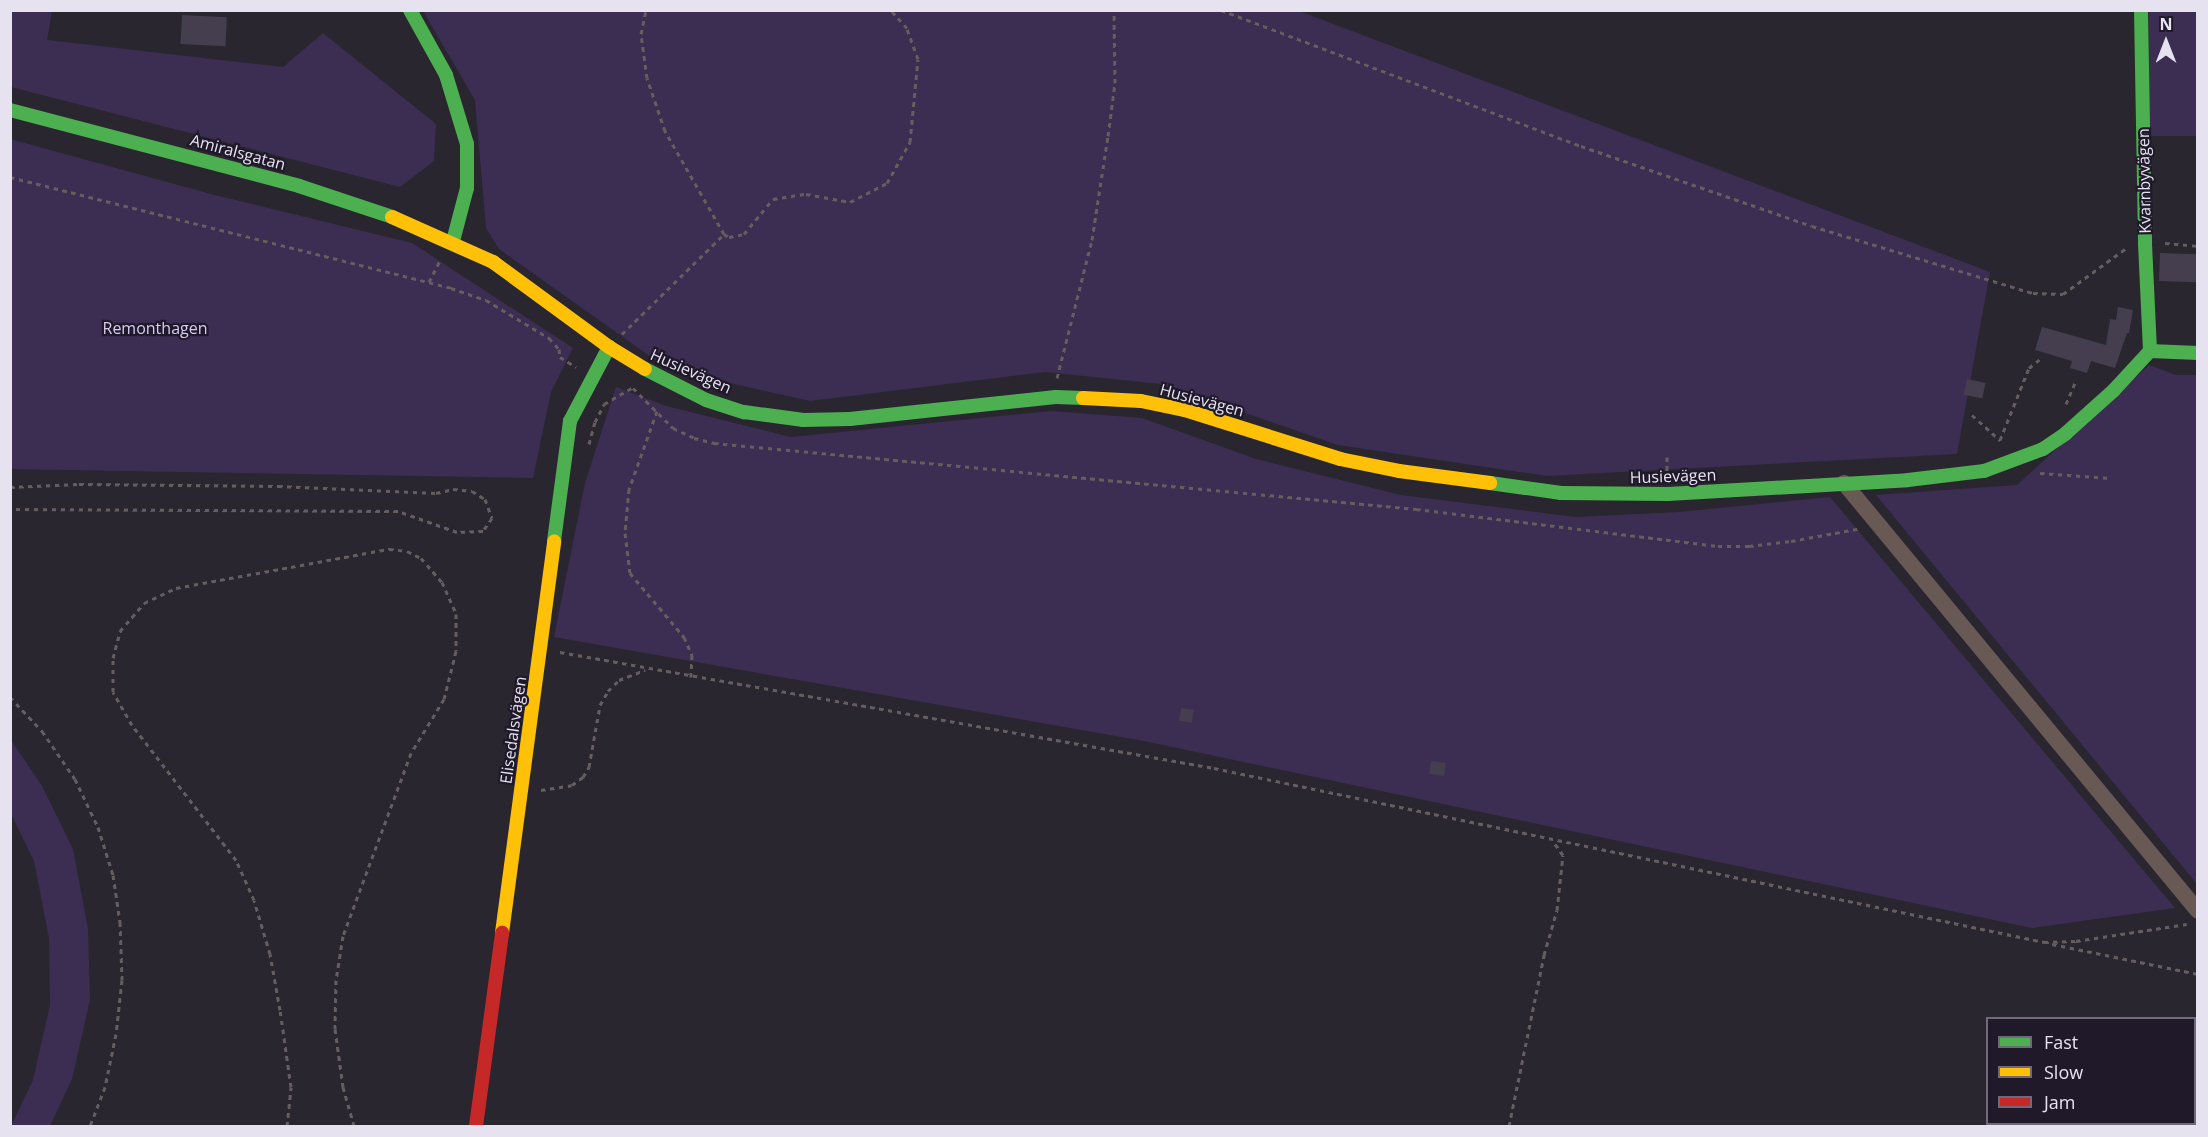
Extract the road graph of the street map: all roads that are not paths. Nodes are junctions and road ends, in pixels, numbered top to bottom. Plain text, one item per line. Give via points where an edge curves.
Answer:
1 (410, 10) edge
2 (2141, 10) edge
3 (10, 110) edge
4 (453, 242) junction
5 (609, 347) junction
6 (2150, 351) junction
7 (2198, 353) edge
8 (1844, 483) junction
9 (2198, 911) edge
10 (476, 1126) edge

1 - 4 street via 446,75 467,144 468,188
2 - 6 street, Kvarnbyvägen
3 - 4 street, Amiralsgatan via 298,186 411,223
4 - 5 street, Husievägen via 493,262
5 - 8 street, Husievägen via 706,400 774,417 850,419 1056,398 1141,401 1185,410 1340,459 1561,493 1668,494
5 - 10 street, Elisedalsvägen via 570,422
6 - 7 street
6 - 8 street, Husievägen via 2114,390 2043,449 1984,471
8 - 9 street

